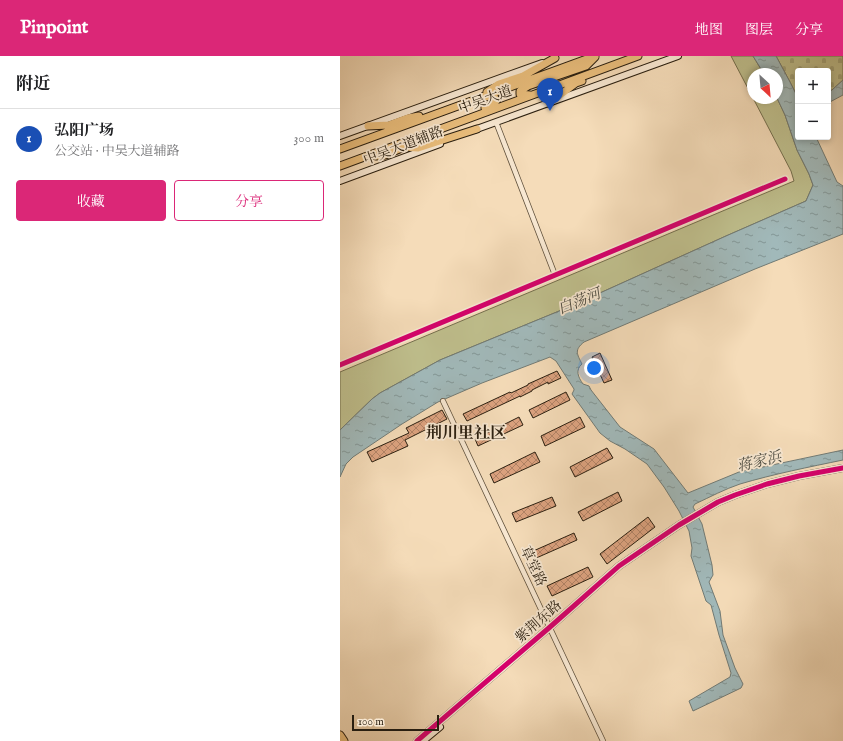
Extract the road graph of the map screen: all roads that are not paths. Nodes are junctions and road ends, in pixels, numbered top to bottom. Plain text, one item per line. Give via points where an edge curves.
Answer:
1 (596, 56) edge
2 (638, 56) edge
3 (678, 56) edge
4 (557, 57) edge
5 (622, 62) junction
6 (532, 95) junction
7 (480, 97) junction
8 (549, 103) junction
9 (433, 114) junction
10 (496, 122) junction
11 (368, 126) junction
12 (477, 129) junction
13 (424, 135) junction
14 (340, 136) edge
15 (340, 149) edge
16 (362, 158) junction
17 (340, 166) edge
18 (785, 179) dead end
19 (340, 181) edge
20 (555, 275) junction
21 (340, 365) edge
22 (443, 401) dead end
23 (843, 468) edge
24 (843, 472) edge
25 (703, 512) junction
26 (551, 629) junction
27 (340, 735) edge
28 (344, 741) edge
29 (417, 741) edge
30 (423, 741) edge
31 (603, 741) edge

1 - 6 main road via 586,66 520,91 520,94
1 - 7 main road, 中吴大道
2 - 5 main road, 中吴大道
3 - 8 street, 中吴大道辅路
4 - 7 main road via 523,76 499,84
4 - 11 street, 中吴大道辅路
5 - 6 main road, 中吴大道
5 - 8 main road via 603,74 576,83
6 - 13 main road, 中吴大道
7 - 9 main road, 中吴大道
7 - 13 main road via 495,98 496,101 492,105 442,123
8 - 10 street, 中吴大道辅路
9 - 11 main road via 408,118 389,125
9 - 15 main road, 中吴大道
10 - 12 street, 中吴大道辅路
10 - 20 street
11 - 14 street, 中吴大道辅路
12 - 16 main road via 418,148 404,147 385,155
12 - 19 street, 中吴大道辅路
13 - 16 main road, 中吴大道
16 - 17 main road, 中吴大道
18 - 20 street
20 - 21 street
22 - 26 street, 草堂路
23 - 25 street via 767,484 718,502
24 - 25 street via 757,491
25 - 26 street, 紫荆东路 via 614,574
26 - 29 street, 紫荆东路
26 - 30 street, 紫荆东路
26 - 31 street, 草堂路
27 - 28 main road

